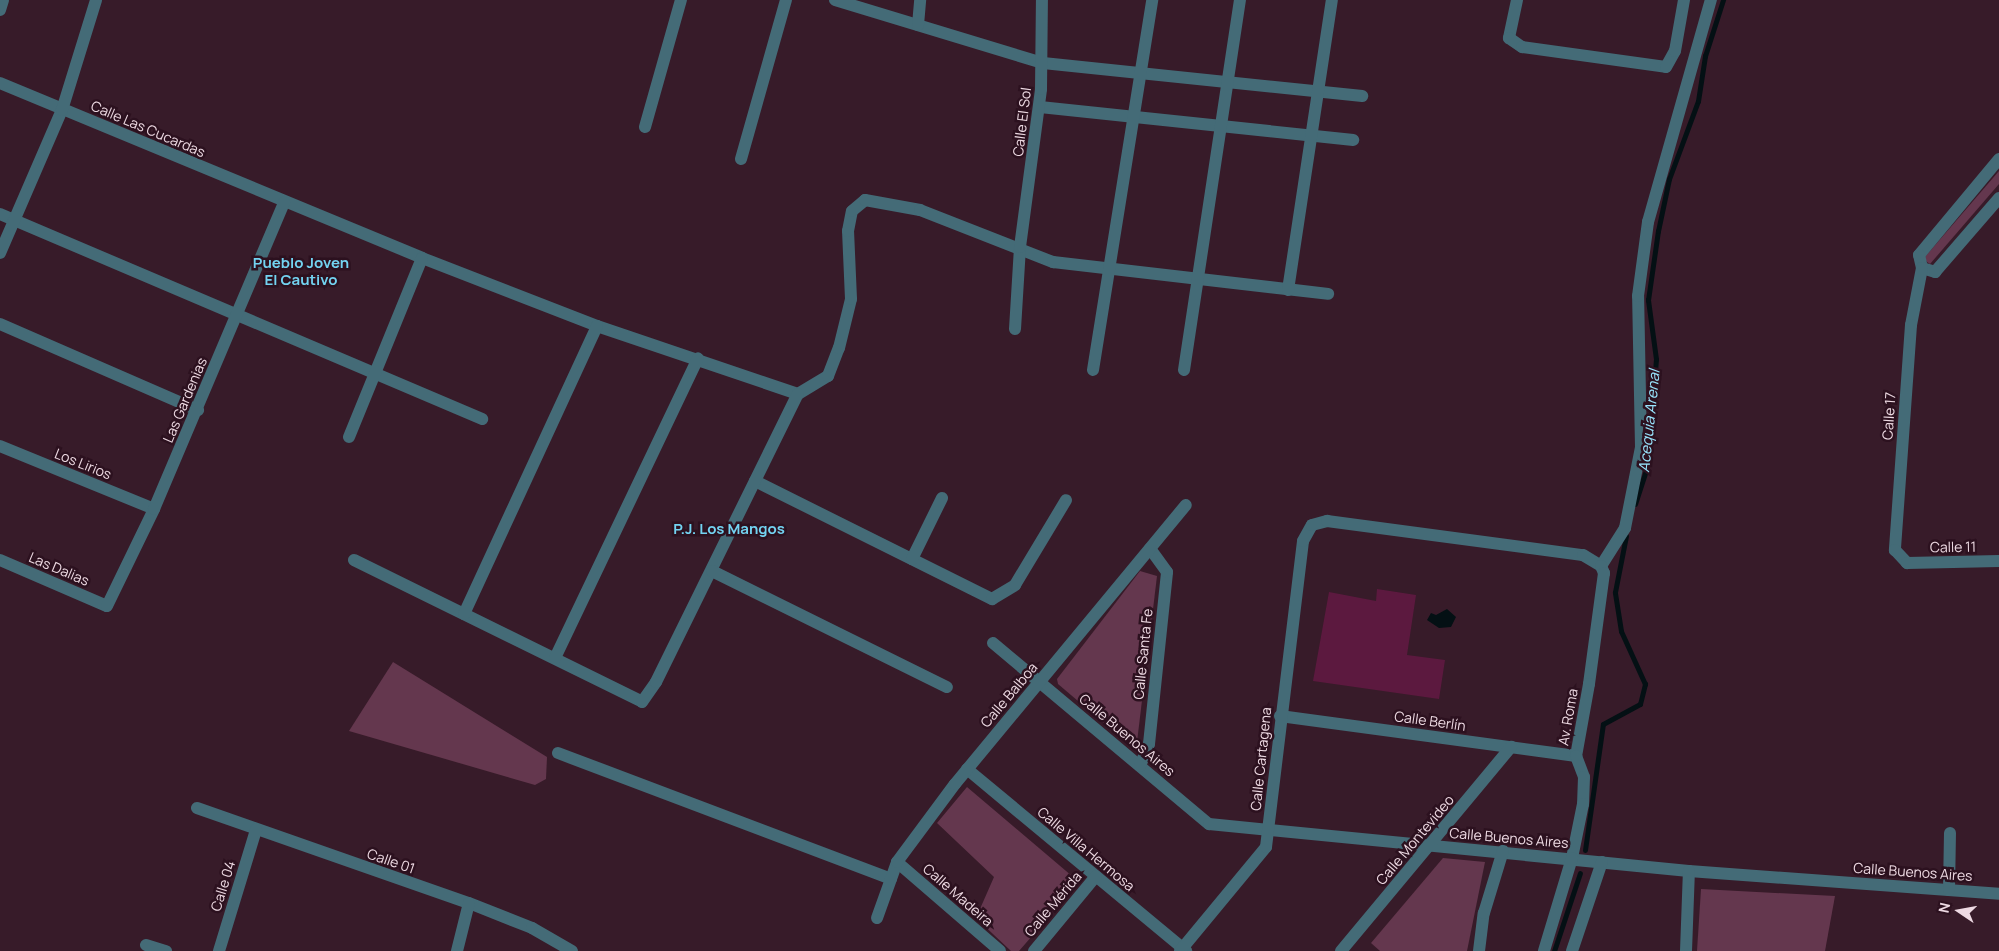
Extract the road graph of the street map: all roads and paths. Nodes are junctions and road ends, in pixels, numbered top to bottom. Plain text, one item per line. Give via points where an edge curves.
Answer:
1 (3, 0) edge
2 (96, 0) edge
3 (681, 0) edge
4 (786, 0) edge
5 (836, 0) edge
6 (920, 0) edge
7 (1042, 0) edge
8 (1152, 0) edge
9 (1240, 0) edge
10 (1332, 0) edge
11 (1517, 0) edge
12 (1684, 0) edge
13 (1711, 0) edge
14 (0, 10) edge
15 (918, 25) junction
16 (1043, 62) junction
17 (1141, 72) junction
18 (1227, 81) junction
19 (0, 83) edge
20 (1319, 91) junction
21 (1362, 96) dead end
22 (1040, 107) junction
23 (62, 110) junction
24 (1133, 118) junction
25 (645, 127) dead end
26 (1220, 127) junction
27 (1313, 136) junction
28 (1353, 140) dead end
29 (741, 159) dead end
30 (1999, 159) edge
31 (1999, 198) edge
32 (284, 202) junction
33 (0, 214) edge
34 (14, 219) junction
35 (1020, 247) junction
36 (0, 253) edge
37 (422, 258) junction
38 (1110, 268) junction
39 (1922, 268) junction
40 (1199, 279) junction
41 (1288, 290) junction
42 (1328, 294) dead end
43 (238, 312) junction
44 (0, 324) edge
45 (596, 326) junction
46 (1015, 328) dead end
47 (698, 358) junction
48 (1093, 370) dead end
49 (1184, 370) dead end
50 (374, 375) junction
51 (798, 394) junction
52 (198, 410) junction
53 (482, 418) dead end
54 (348, 437) dead end
55 (0, 446) edge
56 (755, 481) junction
57 (942, 498) dead end
58 (1066, 500) dead end
59 (1186, 505) dead end
60 (154, 510) junction
61 (1150, 549) junction
62 (912, 559) junction
63 (0, 560) edge
64 (354, 560) dead end
65 (1999, 561) edge
66 (1907, 563) joint
67 (1602, 569) junction
68 (712, 571) junction
69 (107, 606) joint
70 (464, 614) junction
71 (993, 643) dead end
72 (555, 658) junction
73 (1040, 682) junction
74 (947, 687) dead end
75 (1280, 716) junction
76 (1511, 747) junction
77 (558, 753) dead end
78 (1576, 756) junction
79 (1140, 766) junction
80 (967, 769) junction
81 (197, 808) dead end
82 (256, 830) junction
83 (1270, 830) junction
84 (1950, 833) dead end
85 (1429, 846) junction
86 (1503, 851) junction
87 (1572, 858) junction
88 (897, 862) junction
89 (1602, 862) junction
90 (1688, 871) junction
91 (1096, 876) junction
92 (891, 879) junction
93 (1950, 890) junction
94 (1999, 894) edge
95 (469, 903) junction
96 (877, 918) dead end
97 (146, 945) dead end
98 (1183, 950) edge
99 (166, 951) edge
100 (219, 951) edge
101 (456, 951) edge
102 (572, 951) edge
103 (1000, 951) edge
104 (1034, 951) edge
105 (1341, 951) edge
106 (1479, 951) edge
107 (1544, 951) edge
108 (1572, 951) edge
109 (1686, 951) edge

1 - 14 street
2 - 23 street
3 - 25 street
4 - 29 street
5 - 15 street
6 - 15 street
7 - 16 street, Calle El Sol
8 - 17 street
9 - 18 street
10 - 20 street
11 - 12 street via 1509,38 1522,47 1666,67 1675,51
13 - 67 street via 1648,222 1638,296 1641,447 1624,528
15 - 16 street
16 - 17 street
16 - 22 street, Calle El Sol
17 - 18 street
17 - 24 street
18 - 20 street
18 - 26 street
19 - 23 street, Calle Las Cucardas
20 - 21 street
20 - 27 street
22 - 24 street
22 - 35 street, Calle El Sol
23 - 32 street, Calle Las Cucardas
23 - 34 street
24 - 26 street
24 - 38 street
26 - 27 street
26 - 40 street
27 - 28 street
27 - 41 street
30 - 39 street, Calle 17 via 1919,255
31 - 39 street via 1935,272
32 - 37 street, Calle Las Cucardas
32 - 43 street, Las Gardenias
33 - 34 street
34 - 36 street
34 - 43 street
35 - 38 street via 1052,262
35 - 46 street, Calle El Sol
35 - 51 street via 920,210 865,200 852,211 848,231 852,299 839,348 828,376
37 - 45 street, Calle Las Cucardas
37 - 50 street
38 - 40 street
38 - 48 street
39 - 66 street, Calle 17 via 1910,325 1895,550
40 - 41 street
40 - 49 street
41 - 42 street
43 - 50 street
43 - 52 street, Las Gardenias
44 - 52 street
45 - 47 street, Calle Las Cucardas
45 - 70 street
47 - 51 street, Calle Las Cucardas
47 - 72 street
50 - 53 street
50 - 54 street
51 - 56 street
52 - 60 street, Las Gardenias
55 - 60 street, Los Lirios
56 - 62 street
56 - 68 street
57 - 62 street
58 - 62 street via 1015,585 992,600
59 - 61 street, Calle Balboa
60 - 69 street, Las Gardenias
61 - 73 street, Calle Balboa
61 - 79 street, Calle Santa Fe via 1167,572 1149,744
63 - 69 street, Las Dalias
64 - 70 street
65 - 66 street, Calle 11
67 - 75 street, Calle Cartagena via 1583,555 1327,520 1312,525 1303,541
67 - 78 street, Av. Roma
68 - 72 street via 642,702
68 - 74 street
70 - 72 street
71 - 73 street, Calle Buenos Aires
73 - 79 street, Calle Buenos Aires
73 - 80 street, Calle Balboa
75 - 76 street, Calle Berlín
75 - 83 street, Calle Cartagena via 1269,796
76 - 78 street, Calle Berlín
76 - 85 street, Calle Montevideo
77 - 92 street
78 - 87 street, Av. Roma via 1584,777
79 - 83 street, Calle Buenos Aires via 1209,824
80 - 88 street, Calle Balboa
80 - 91 street, Calle Villa Hermosa
81 - 82 street, Calle 01
82 - 95 street, Calle 01
82 - 100 street, Calle 04
83 - 85 street, Calle Buenos Aires
83 - 98 street, Calle Cartagena via 1266,847
84 - 93 street
85 - 86 street, Calle Buenos Aires
85 - 105 street, Calle Montevideo
86 - 87 street, Calle Buenos Aires
86 - 106 street via 1484,912
87 - 89 street, Calle Buenos Aires
87 - 107 street, Av. Roma
88 - 92 street, Calle Balboa
88 - 103 street, Calle Madeira
89 - 90 street, Calle Buenos Aires
89 - 108 street
90 - 93 street, Calle Buenos Aires
90 - 109 street
91 - 98 street, Calle Villa Hermosa
91 - 104 street, Calle Mérida
92 - 96 street, Calle Balboa
93 - 94 street, Calle Buenos Aires
95 - 101 street
95 - 102 street, Calle 01 via 532,928
97 - 99 street

